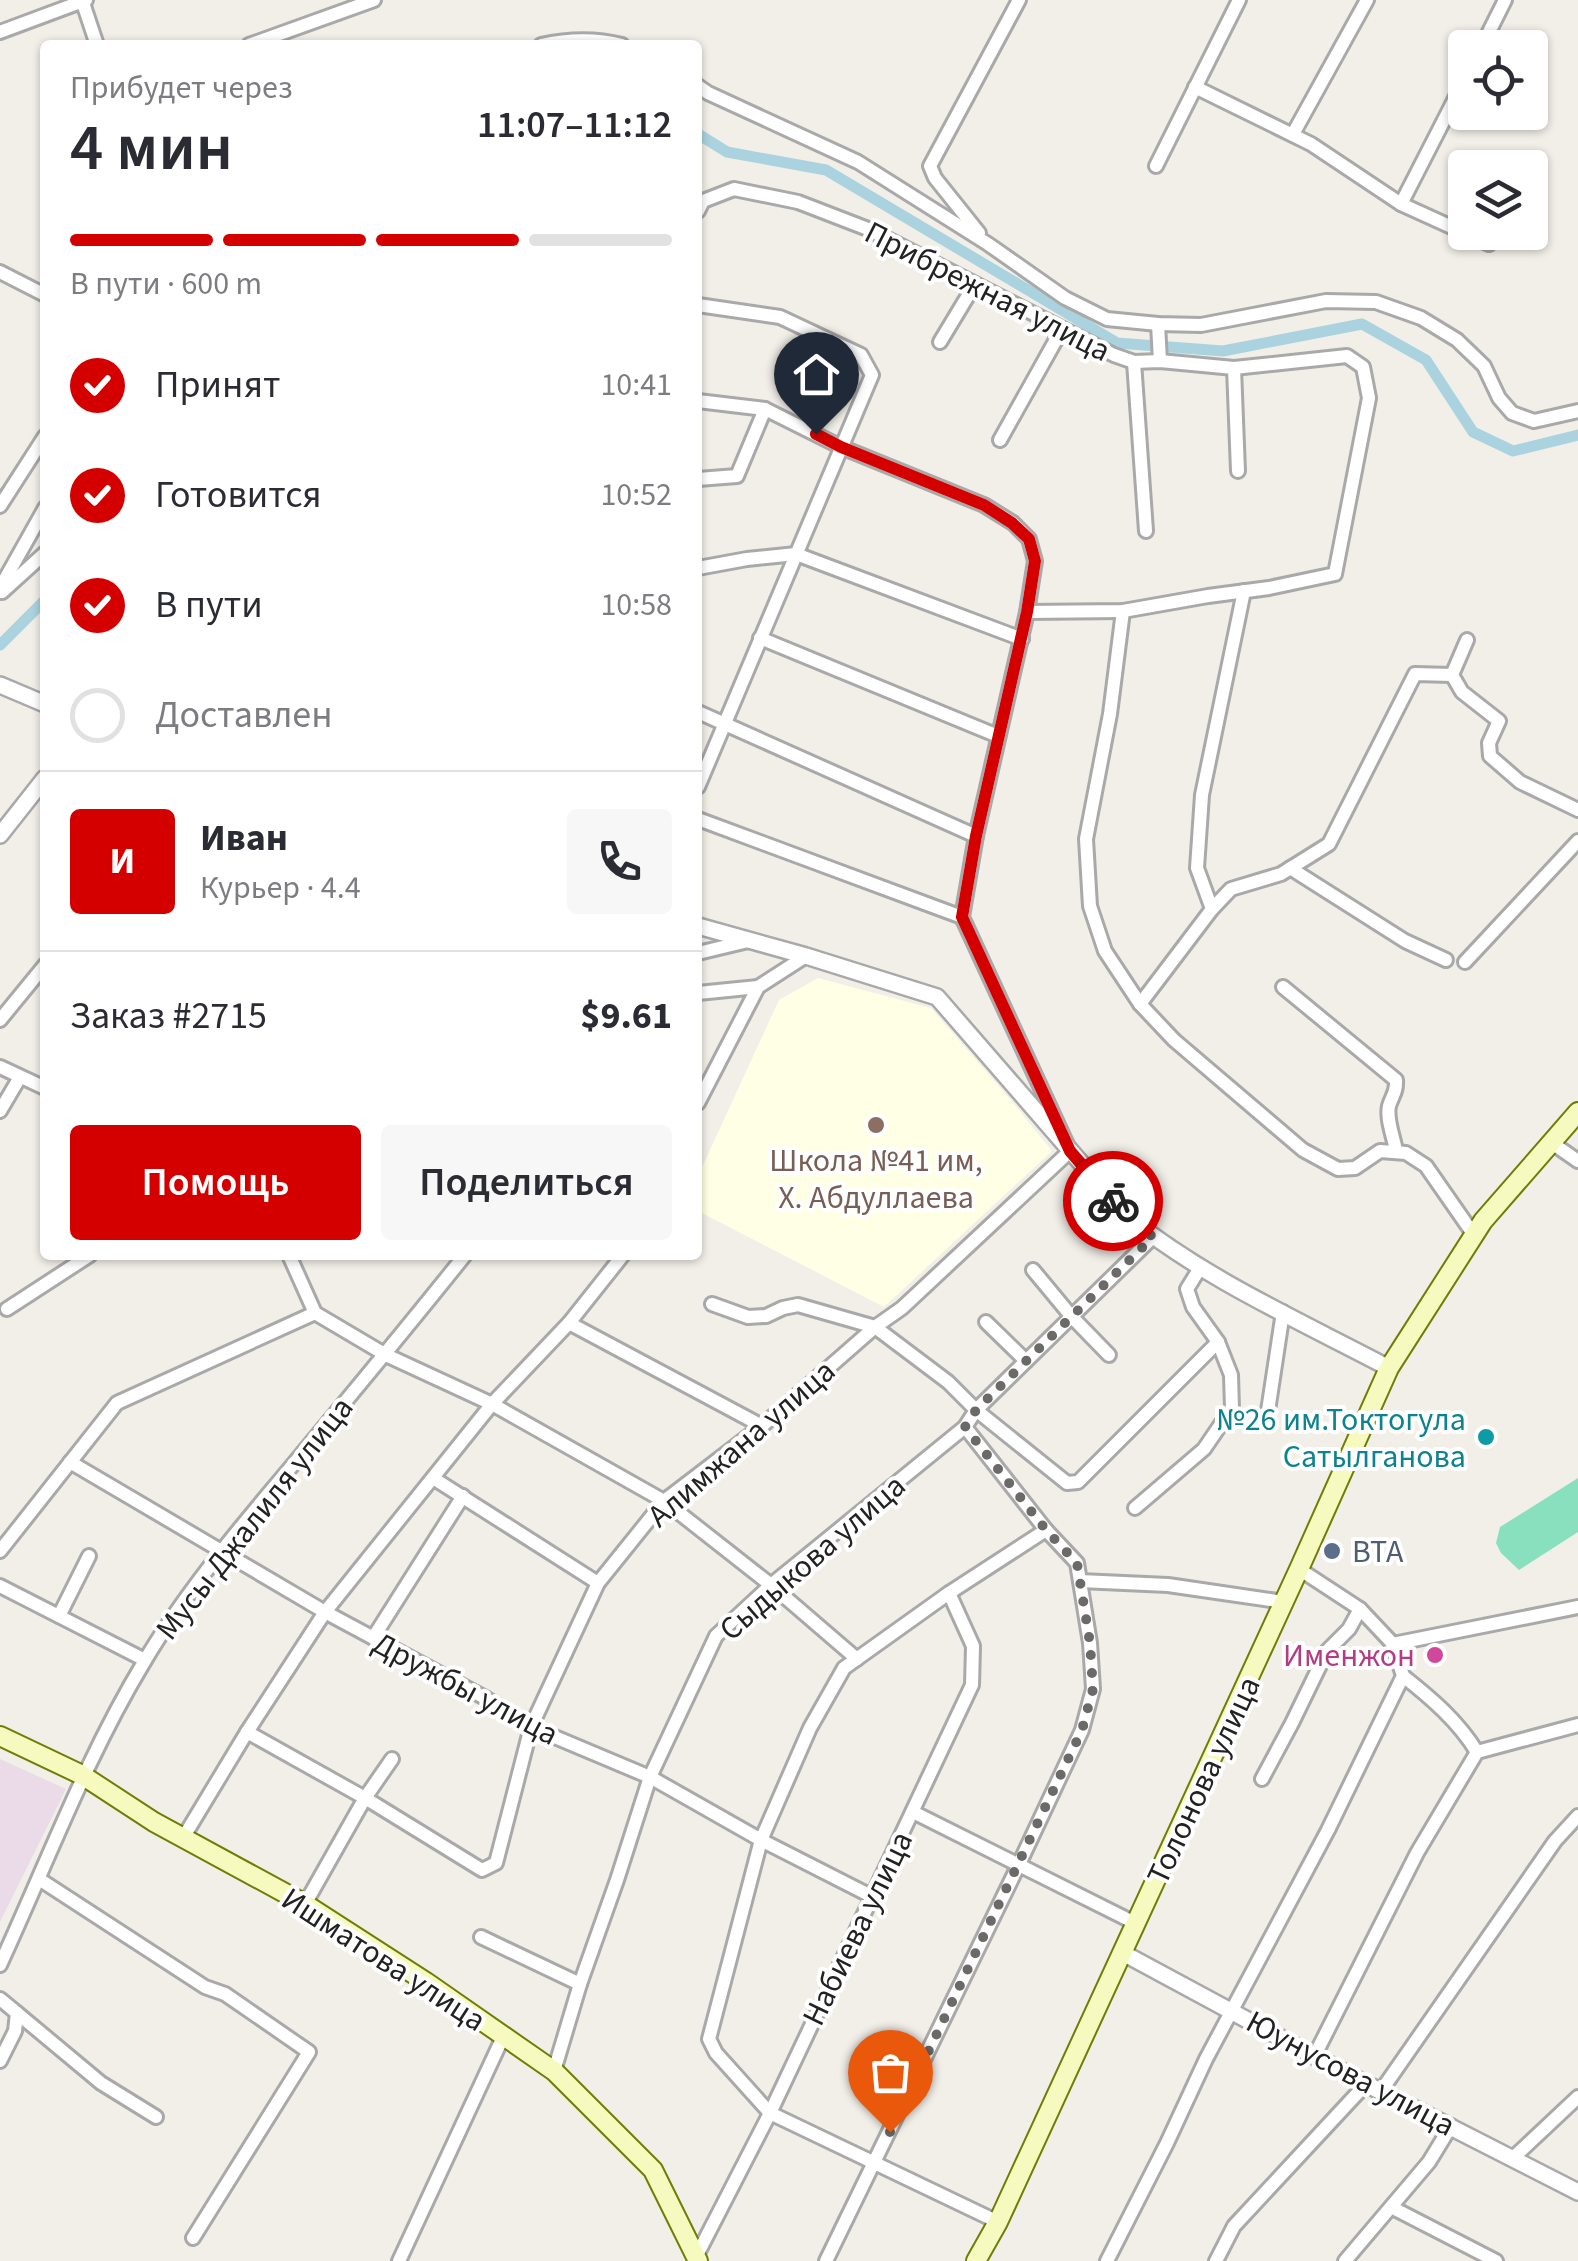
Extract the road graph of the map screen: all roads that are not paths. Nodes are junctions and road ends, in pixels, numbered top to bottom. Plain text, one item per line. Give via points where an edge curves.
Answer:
1 (84, 0) edge
2 (374, 0) edge
3 (1018, 0) edge
4 (1239, 0) edge
5 (1368, 0) edge
6 (1505, 0) edge
7 (1491, 30) edge
8 (0, 32) edge
9 (96, 40) edge
10 (264, 40) edge
11 (1195, 87) junction
12 (702, 88) edge
13 (1448, 112) edge
14 (1292, 134) junction
15 (1156, 166) dead end
16 (702, 202) edge
17 (1401, 204) junction
18 (1448, 225) edge
19 (988, 244) junction
20 (0, 272) edge
21 (974, 284) junction
22 (40, 292) edge
23 (702, 305) edge
24 (1158, 324) junction
25 (1062, 329) junction
26 (940, 342) dead end
27 (1160, 361) junction
28 (1134, 362) junction
29 (1234, 368) junction
30 (702, 401) edge
31 (765, 409) junction
32 (1578, 411) edge
33 (1000, 440) dead end
34 (40, 444) edge
35 (841, 447) junction
36 (1238, 471) dead end
37 (702, 479) edge
38 (0, 506) edge
39 (40, 517) edge
40 (1146, 531) dead end
41 (796, 554) junction
42 (40, 557) edge
43 (702, 567) edge
44 (0, 591) edge
45 (1244, 591) junction
46 (1123, 611) junction
47 (1027, 612) junction
48 (760, 638) junction
49 (1022, 640) junction
50 (1467, 640) dead end
51 (1452, 675) junction
52 (0, 686) edge
53 (40, 701) edge
54 (702, 714) edge
55 (724, 725) junction
56 (998, 736) junction
57 (702, 777) edge
58 (40, 784) edge
59 (1578, 810) edge
60 (702, 820) edge
61 (0, 835) edge
62 (976, 836) junction
63 (1578, 842) edge
64 (1290, 868) junction
65 (1212, 909) junction
66 (962, 917) junction
67 (702, 927) edge
68 (748, 941) junction
69 (702, 952) edge
70 (806, 956) junction
71 (1446, 960) dead end
72 (1466, 962) dead end
73 (40, 971) edge
74 (758, 987) junction
75 (1283, 987) dead end
76 (702, 992) edge
77 (1140, 1004) junction
78 (0, 1020) edge
79 (0, 1068) edge
80 (20, 1077) junction
81 (40, 1086) edge
82 (702, 1094) edge
83 (0, 1111) edge
84 (1578, 1112) edge
85 (1552, 1143) junction
86 (1070, 1151) junction
87 (1396, 1151) junction
88 (1578, 1161) edge
89 (1474, 1234) junction
90 (1153, 1237) junction
91 (82, 1260) edge
92 (291, 1260) edge
93 (461, 1260) edge
94 (619, 1260) edge
95 (1200, 1268) junction
96 (1033, 1270) dead end
97 (712, 1304) dead end
98 (6, 1310) dead end
99 (1283, 1312) junction
100 (315, 1313) junction
101 (1072, 1317) junction
102 (986, 1322) dead end
103 (569, 1323) junction
104 (875, 1327) junction
105 (1218, 1342) junction
106 (386, 1355) junction
107 (1109, 1355) dead end
108 (1026, 1361) junction
109 (1389, 1368) junction
110 (492, 1404) junction
111 (976, 1410) junction
112 (1268, 1411) dead end
113 (762, 1426) junction
114 (965, 1427) junction
115 (70, 1462) junction
116 (434, 1478) junction
117 (463, 1496) junction
118 (664, 1501) junction
119 (1136, 1508) dead end
120 (1046, 1530) junction
121 (0, 1551) edge
122 (220, 1552) junction
123 (89, 1556) dead end
124 (1300, 1569) junction
125 (1080, 1581) junction
126 (598, 1582) junction
127 (771, 1585) junction
128 (0, 1586) edge
129 (949, 1594) junction
130 (1284, 1602) junction
131 (1578, 1608) edge
132 (1360, 1609) junction
133 (326, 1612) junction
134 (59, 1616) junction
135 (373, 1638) junction
136 (1393, 1644) junction
137 (145, 1660) junction
138 (857, 1660) junction
139 (1403, 1676) junction
140 (1578, 1725) edge
141 (532, 1727) junction
142 (247, 1732) junction
143 (0, 1736) edge
144 (1477, 1752) junction
145 (392, 1760) dead end
146 (82, 1776) junction
147 (650, 1777) junction
148 (1262, 1778) dead end
149 (364, 1798) junction
150 (913, 1812) junction
151 (1578, 1816) edge
152 (183, 1838) junction
153 (760, 1840) junction
154 (1019, 1865) junction
155 (39, 1879) junction
156 (871, 1896) junction
157 (305, 1904) junction
158 (1137, 1924) junction
159 (480, 1937) dead end
160 (1124, 1953) junction
161 (0, 1965) edge
162 (580, 1984) junction
163 (0, 2000) edge
164 (1232, 2011) junction
165 (17, 2013) junction
166 (503, 2037) junction
167 (1315, 2055) junction
168 (0, 2061) edge
169 (554, 2071) junction
170 (1374, 2088) junction
171 (1578, 2097) edge
172 (770, 2113) junction
173 (156, 2117) dead end
174 (1451, 2126) junction
175 (1513, 2158) junction
176 (875, 2163) junction
177 (1578, 2192) edge
178 (1391, 2207) junction
179 (998, 2222) junction
180 (193, 2238) dead end
181 (694, 2258) edge
182 (399, 2261) edge
183 (826, 2261) edge
184 (976, 2261) edge
185 (1106, 2261) edge
186 (1216, 2261) edge
187 (1345, 2261) edge
188 (1496, 2261) edge

1 - 8 street
1 - 9 street
2 - 10 street
3 - 19 street via 930,166
4 - 11 street
5 - 14 street
6 - 7 street
11 - 14 street
11 - 15 street
12 - 19 street via 858,162
13 - 17 street
14 - 17 street
16 - 21 street, Прибрежная улица via 734,189 798,202 868,229
17 - 18 street
19 - 24 street via 1065,298 1107,318
20 - 22 street
21 - 25 street, Прибрежная улица
21 - 26 street
23 - 35 street via 780,316 861,355 872,375
24 - 27 street
24 - 32 street via 1201,324 1326,301 1376,302 1457,340 1484,366 1512,413 1534,421
25 - 28 street, Прибрежная улица
25 - 33 street
27 - 28 street, Прибрежная улица
27 - 29 street, Прибрежная улица
28 - 40 street
29 - 36 street
29 - 45 street, Прибрежная улица via 1347,356 1363,367 1369,398 1335,574
30 - 31 street
31 - 35 street
31 - 37 street via 737,476
34 - 38 street
35 - 41 street
35 - 47 street via 984,505 1012,523 1029,539 1035,561
39 - 44 street
41 - 43 street
41 - 48 street
41 - 49 street
42 - 44 street
45 - 46 street, Прибрежная улица
45 - 65 street via 1202,796 1197,868
46 - 47 street, Прибрежная улица
46 - 77 street via 1086,839 1090,906 1105,951
47 - 49 street
48 - 55 street
48 - 56 street
49 - 56 street
50 - 51 street
51 - 59 street via 1462,692 1499,720 1488,743 1490,756 1520,782
51 - 64 street via 1415,674 1329,844
52 - 53 street
54 - 55 street
55 - 57 street
55 - 62 street
56 - 62 street
58 - 61 street
60 - 66 street
62 - 66 street
63 - 72 street
64 - 65 street via 1231,889
64 - 71 street
65 - 77 street
66 - 86 street
67 - 68 street
68 - 69 street
68 - 70 street
70 - 74 street
70 - 86 street via 937,997
73 - 78 street
74 - 76 street
74 - 82 street
75 - 87 street via 1396,1080 1388,1113
77 - 87 street via 1304,1150 1338,1169
79 - 80 street
80 - 81 street
80 - 83 street
84 - 85 main road, Толонова улица
85 - 88 street
85 - 89 main road, Толонова улица
86 - 90 street
86 - 104 street, Алимжана улица
87 - 89 street via 1426,1166
89 - 109 main road, Толонова улица
90 - 95 street
90 - 101 street, Сыдыкова улица
91 - 98 street
92 - 100 street
93 - 106 street, Мусы Джалиля улица
94 - 103 street
95 - 99 street
95 - 105 street via 1187,1289
96 - 101 street
97 - 104 street via 748,1317 798,1305
99 - 109 street
99 - 112 street
100 - 106 street
100 - 115 street via 117,1403
101 - 107 street
101 - 108 street, Сыдыкова улица
102 - 108 street
103 - 110 street
103 - 113 street
104 - 111 street
104 - 113 street, Алимжана улица
105 - 111 street via 1078,1482 1067,1483
105 - 119 street via 1232,1408 1204,1449
106 - 110 street
106 - 122 street, Мусы Джалиля улица
108 - 111 street, Сыдыкова улица
109 - 124 main road, Толонова улица
110 - 116 street
110 - 118 street
111 - 114 street, Сыдыкова улица
113 - 118 street, Алимжана улица
114 - 120 street
114 - 127 street, Сыдыкова улица
115 - 121 street
115 - 122 street, Дружбы улица
116 - 117 street
116 - 133 street
117 - 126 street
117 - 135 street
118 - 126 street, Алимжана улица
118 - 127 street
120 - 125 street via 1077,1563
120 - 129 street
122 - 133 street, Дружбы улица
122 - 137 street, Мусы Джалиля улица
123 - 134 street
124 - 130 main road, Толонова улица
124 - 132 street
125 - 130 street via 1168,1585
125 - 154 street via 1093,1689 1082,1730
126 - 141 street, Алимжана улица
127 - 138 street
127 - 147 street, Сыдыкова улица via 716,1636
128 - 134 street
129 - 138 street
129 - 150 street, Набиева улица via 973,1646 972,1685
130 - 158 main road, Толонова улица
131 - 136 street
132 - 136 street
132 - 148 street via 1326,1650
133 - 135 street, Дружбы улица
133 - 142 street
134 - 137 street
135 - 141 street, Дружбы улица
136 - 139 street
137 - 146 street, Мусы Джалиля улица
138 - 153 street via 844,1668 810,1728
139 - 144 street
139 - 164 street
140 - 144 street
141 - 147 street, Дружбы улица
141 - 149 street, Алимжана улица via 496,1863 482,1870
142 - 149 street
142 - 152 street
143 - 146 main road, Ишматова улица
144 - 167 street via 1417,1853
145 - 149 street
146 - 152 main road, Ишматова улица
146 - 155 street, Мусы Джалиля улица
147 - 153 street, Дружбы улица
147 - 162 street, Сыдыкова улица
149 - 157 street
150 - 154 street
150 - 156 street, Набиева улица
151 - 170 street
152 - 157 main road, Ишматова улица
153 - 156 street, Дружбы улица
153 - 172 street via 708,2039
154 - 158 street
154 - 176 street
155 - 161 street, Мусы Джалиля улица
155 - 180 street via 309,2052
156 - 172 street, Набиева улица
157 - 166 main road, Ишматова улица
158 - 160 main road, Толонова улица
159 - 162 street
160 - 164 street, Юунусова улица
160 - 179 main road, Толонова улица
162 - 169 street, Сыдыкова улица
163 - 165 street
164 - 167 street, Юунусова улица
164 - 185 street
165 - 168 street
165 - 173 street via 101,2083
166 - 169 main road, Ишматова улица
166 - 182 street
167 - 170 street, Юунусова улица
169 - 181 main road, Ишматова улица via 653,2170
170 - 174 street, Юунусова улица
170 - 186 street via 1234,2226
171 - 175 street
172 - 176 street
172 - 181 street, Набиева улица
174 - 175 street, Юунусова улица
174 - 178 street
175 - 177 street, Юунусова улица
176 - 179 street
176 - 183 street
178 - 187 street
178 - 188 street
179 - 184 main road, Толонова улица

